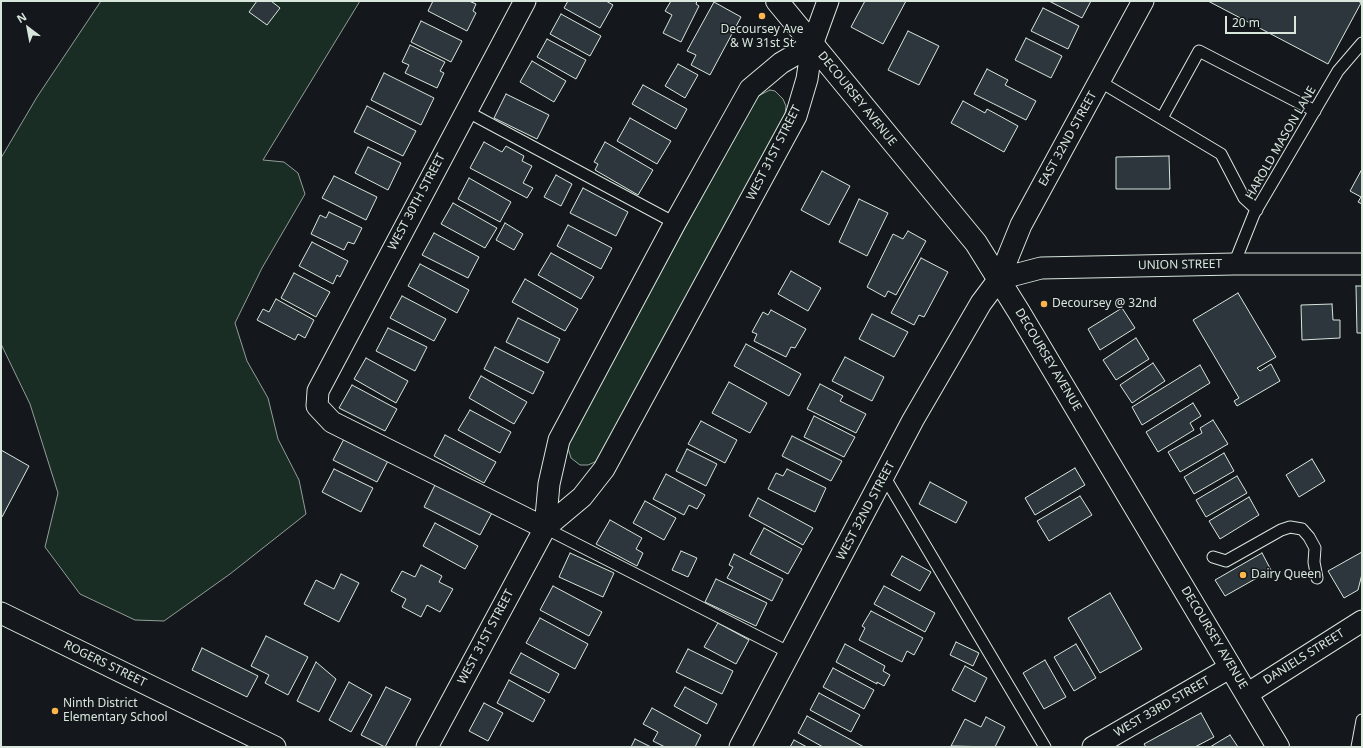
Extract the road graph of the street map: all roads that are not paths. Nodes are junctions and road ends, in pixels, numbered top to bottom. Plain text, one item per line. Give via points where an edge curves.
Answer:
1 (525, 1) edge
2 (777, 1) edge
3 (828, 1) edge
4 (1143, 1) edge
5 (1362, 43) edge
6 (812, 45) junction
7 (1099, 81) junction
8 (466, 111) junction
9 (1315, 111) junction
10 (1162, 118) junction
11 (1257, 210) junction
12 (675, 223) junction
13 (1234, 264) junction
14 (1362, 264) edge
15 (999, 279) junction
16 (884, 476) junction
17 (545, 528) junction
18 (1213, 557) dead end
19 (1317, 578) dead end
20 (1, 613) edge
21 (1362, 621) edge
22 (790, 653) junction
23 (1231, 667) junction
24 (1247, 694) junction
25 (1362, 720) edge
26 (275, 747) edge
27 (427, 747) edge
28 (740, 747) edge
29 (1044, 747) edge
30 (1093, 747) edge
31 (1278, 747) edge
32 (1357, 747) edge

1 - 8 street, WEST 30TH STREET
2 - 6 main road, DECOURSEY AVENUE
3 - 6 street
4 - 7 street, EAST 32ND STREET
5 - 9 lane, HAROLD MASON LANE via 1338,71
6 - 12 street, WEST 31ST STREET via 781,63 750,89
6 - 15 main road, DECOURSEY AVENUE via 976,243
6 - 17 street, WEST 31ST STREET via 807,79 796,116 604,469 582,497
7 - 10 lane
7 - 15 street, EAST 32ND STREET via 1021,224
8 - 12 lane
8 - 17 street, WEST 30TH STREET via 318,391 317,406 332,422
9 - 10 lane via 1199,51
9 - 11 lane, HAROLD MASON LANE
10 - 11 lane via 1221,154 1244,198
11 - 13 lane, HAROLD MASON LANE
12 - 17 street, WEST 31ST STREET via 559,440 549,484
13 - 14 street, UNION STREET
13 - 15 street, UNION STREET via 1041,268
15 - 16 street, WEST 32ND STREET via 981,303
15 - 23 main road, DECOURSEY AVENUE
16 - 22 street, WEST 32ND STREET
16 - 29 lane
17 - 22 lane
17 - 27 street, WEST 31ST STREET
18 - 19 lane via 1226,561 1281,530 1290,527 1302,529 1315,548
20 - 26 street, ROGERS STREET
21 - 24 street, DANIELS STREET
22 - 28 street, WEST 32ND STREET
23 - 24 main road, DECOURSEY AVENUE
23 - 30 street, WEST 33RD STREET
24 - 31 main road, DECOURSEY AVENUE
25 - 32 lane

